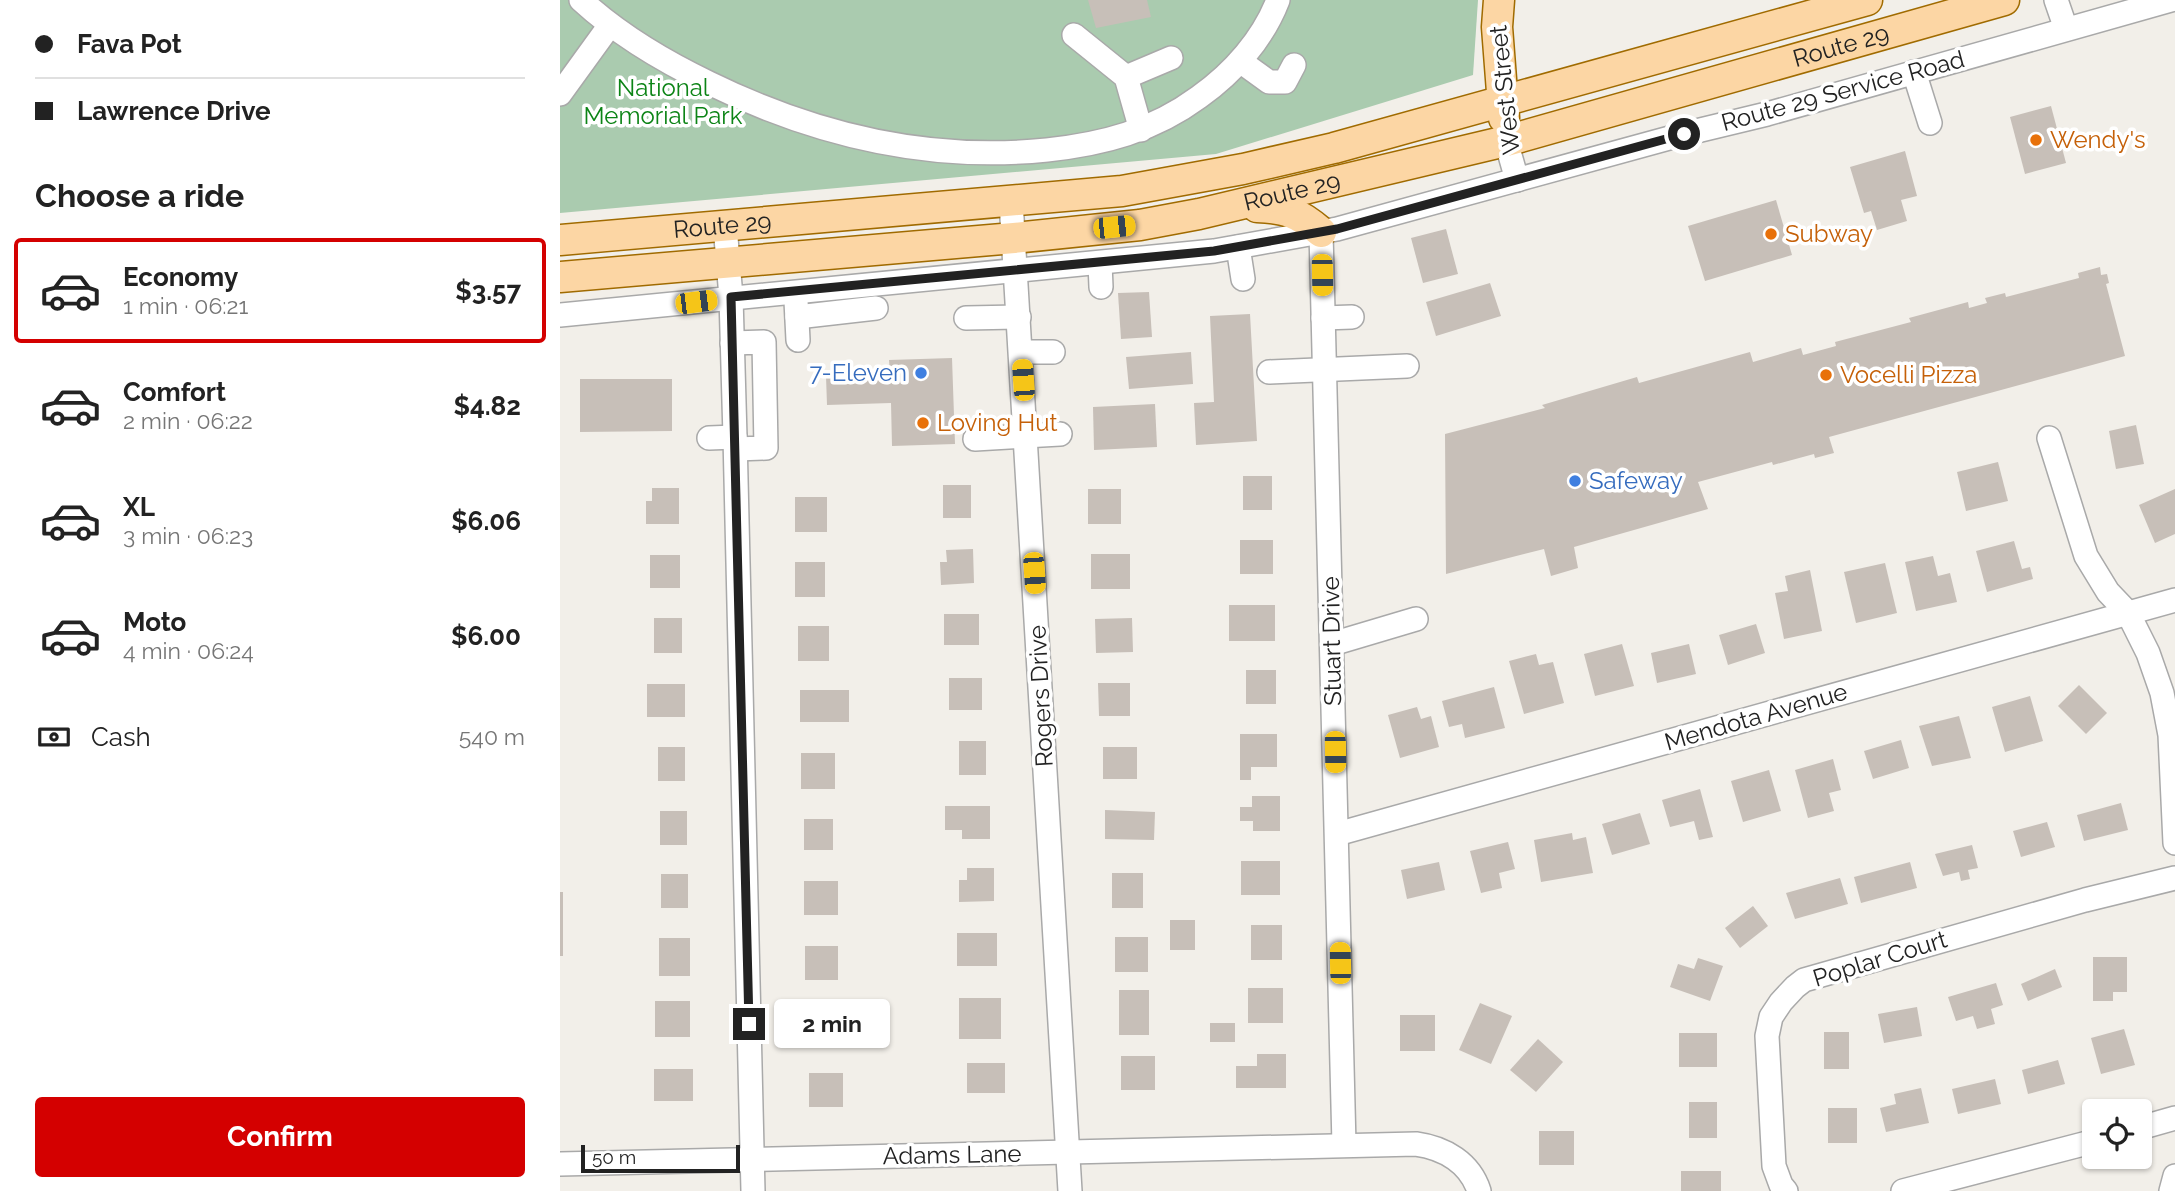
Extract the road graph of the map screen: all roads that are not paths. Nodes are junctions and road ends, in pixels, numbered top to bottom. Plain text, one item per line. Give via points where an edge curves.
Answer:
1 (581, 0) edge
2 (1278, 0) edge
3 (1499, 0) edge
4 (1867, 0) edge
5 (2004, 0) edge
6 (2056, 0) edge
7 (2171, 0) edge
8 (610, 25) junction
9 (2066, 29) junction
10 (1074, 35) dead end
11 (1171, 58) dead end
12 (1240, 61) junction
13 (1294, 65) dead end
14 (1914, 72) junction
15 (1126, 77) junction
16 (560, 94) edge
17 (1502, 101) junction
18 (1930, 124) dead end
19 (1141, 130) junction
20 (1506, 141) junction
21 (1517, 180) junction
22 (1011, 201) junction
23 (1239, 206) junction
24 (725, 226) junction
25 (1321, 232) junction
26 (1014, 238) junction
27 (560, 240) edge
28 (1238, 247) junction
29 (729, 261) junction
30 (1100, 263) junction
31 (1016, 271) junction
32 (560, 277) edge
33 (1243, 279) dead end
34 (1101, 287) dead end
35 (795, 291) junction
36 (731, 297) junction
37 (876, 308) dead end
38 (560, 315) edge
39 (796, 317) junction
40 (1019, 317) junction
41 (1352, 317) dead end
42 (966, 318) dead end
43 (1322, 318) junction
44 (798, 340) dead end
45 (732, 344) junction
46 (1021, 352) junction
47 (1053, 352) dead end
48 (1406, 366) dead end
49 (1324, 371) junction
50 (1269, 372) dead end
51 (1060, 434) dead end
52 (1026, 435) junction
53 (709, 438) dead end
54 (2049, 438) dead end
55 (975, 439) dead end
56 (735, 443) junction
57 (2175, 600) edge
58 (2128, 613) junction
59 (1416, 619) dead end
60 (1332, 644) junction
61 (1337, 834) junction
62 (2175, 844) edge
63 (2175, 878) edge
64 (2175, 1118) edge
65 (2152, 1125) edge
66 (2082, 1144) edge
67 (1344, 1145) junction
68 (1068, 1152) junction
69 (752, 1161) junction
70 (560, 1164) edge
71 (2175, 1176) edge
72 (753, 1191) edge
73 (1070, 1191) edge
74 (1479, 1191) edge
75 (1786, 1191) edge
76 (1903, 1191) edge
77 (2171, 1191) edge

1 - 8 street
2 - 12 street
3 - 17 main road, West Street
4 - 17 main road, Route 29
5 - 20 main road, Route 29
6 - 9 street
7 - 9 street, Route 29 Service Road
8 - 16 street
8 - 19 street via 683,71 737,97 845,135 897,146 1009,153 1083,146
9 - 14 street, Route 29 Service Road
10 - 15 street
11 - 15 street
12 - 13 street via 1269,82 1285,82
12 - 19 street via 1184,109
14 - 18 street
14 - 21 street, Route 29 Service Road
15 - 19 street
17 - 20 main road, West Street
17 - 22 main road, Route 29 via 1243,169 1122,191
20 - 21 street, West Street
20 - 23 main road, Route 29
21 - 25 street, Route 29 Service Road via 1453,207 1383,226
22 - 24 main road, Route 29
22 - 26 street, Rogers Drive
23 - 25 main road via 1280,208 1303,217
23 - 26 main road, Route 29 via 1140,225
24 - 27 main road, Route 29
24 - 29 street
25 - 28 street, Route 29 Service Road
25 - 43 street, Stuart Drive
26 - 29 main road, Route 29
26 - 31 street, Rogers Drive
28 - 30 street, Route 29 Service Road via 1159,265
28 - 33 street
29 - 32 main road, Route 29
29 - 36 street
30 - 31 street, Route 29 Service Road
30 - 34 street
31 - 35 street, Route 29 Service Road
31 - 40 street, Rogers Drive
35 - 36 street, Route 29 Service Road
35 - 39 street
36 - 38 street, Route 29 Service Road via 611,318
36 - 45 street
37 - 39 street
39 - 44 street
40 - 42 street
40 - 46 street, Rogers Drive
41 - 43 street
43 - 49 street, Stuart Drive
45 - 56 street
45 - 56 street via 764,342 766,449
46 - 47 street
46 - 52 street, Rogers Drive
48 - 49 street
49 - 50 street
49 - 60 street, Stuart Drive
51 - 52 street
52 - 55 street
52 - 68 street, Rogers Drive
53 - 56 street
54 - 58 street via 2086,556 2108,592
56 - 69 street
57 - 58 street, Mendota Avenue
58 - 61 street, Mendota Avenue
58 - 62 street via 2162,693
59 - 60 street
60 - 61 street, Stuart Drive
61 - 67 street, Stuart Drive
63 - 75 street, Poplar Court via 1869,961 1804,980 1795,987 1771,1017 1767,1037 1774,1166
64 - 65 street
66 - 76 street
67 - 68 street, Adams Lane
67 - 74 street via 1430,1146 1466,1168
68 - 69 street, Adams Lane
68 - 73 street, Rogers Drive
69 - 70 street, Adams Lane
69 - 72 street
71 - 77 street

